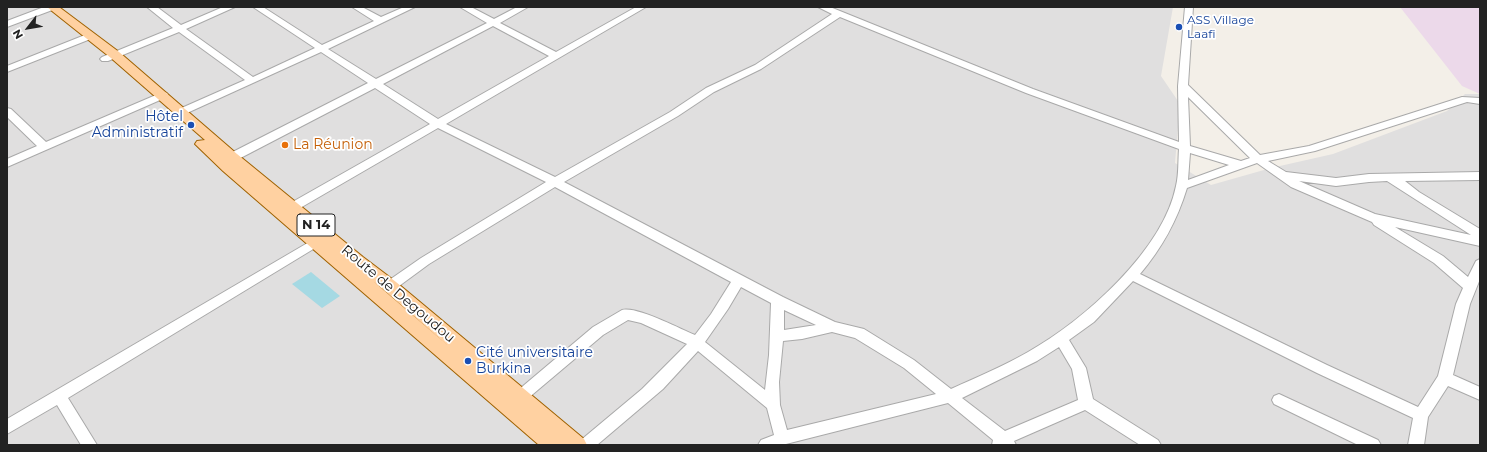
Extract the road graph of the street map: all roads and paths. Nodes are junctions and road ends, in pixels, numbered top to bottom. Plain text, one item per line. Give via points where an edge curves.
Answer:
1 (151, 7) edge
2 (231, 7) edge
3 (257, 7) edge
4 (356, 7) edge
5 (412, 7) edge
6 (464, 7) edge
7 (524, 7) edge
8 (642, 7) edge
9 (822, 7) edge
10 (1189, 7) edge
11 (48, 8) edge
12 (839, 14) junction
13 (381, 21) junction
14 (494, 23) junction
15 (7, 24) edge
16 (180, 28) junction
17 (86, 37) junction
18 (322, 49) junction
19 (556, 56) junction
20 (110, 57) junction
21 (7, 70) edge
22 (252, 81) junction
23 (376, 84) junction
24 (1183, 86) junction
25 (157, 97) junction
26 (1480, 101) edge
27 (7, 111) edge
28 (177, 114) junction
29 (438, 124) junction
30 (44, 146) junction
31 (1185, 148) junction
32 (1258, 158) junction
33 (227, 160) junction
34 (7, 163) edge
35 (1241, 165) junction
36 (1284, 176) junction
37 (1480, 176) edge
38 (1390, 178) junction
39 (555, 182) junction
40 (1182, 186) junction
41 (288, 210) junction
42 (1372, 218) junction
43 (1480, 235) edge
44 (316, 242) junction
45 (1480, 242) edge
46 (1480, 264) edge
47 (1131, 275) junction
48 (738, 280) junction
49 (390, 286) junction
50 (1470, 287) junction
51 (778, 301) junction
52 (832, 327) junction
53 (777, 336) junction
54 (1061, 339) junction
55 (696, 342) junction
56 (1445, 378) junction
57 (1480, 394) edge
58 (59, 396) junction
59 (520, 396) junction
60 (949, 397) junction
61 (1279, 400) dead end
62 (1086, 403) junction
63 (773, 405) junction
64 (508, 407) junction
65 (1421, 415) junction
66 (7, 427) edge
67 (782, 438) junction
68 (1003, 443) edge
69 (89, 445) edge
70 (553, 445) edge
71 (577, 445) edge
72 (586, 445) edge
73 (766, 445) edge
74 (1153, 445) edge
75 (1373, 445) edge
76 (1416, 445) edge

1 - 16 street
2 - 16 street
3 - 18 street
4 - 13 street
5 - 13 street
6 - 14 street
7 - 14 street
8 - 19 street
9 - 12 street
10 - 24 street
11 - 15 street
11 - 17 main road, Route de Degoudou / N 14
12 - 31 street via 1031,91
12 - 39 street via 758,67 710,90 674,114
13 - 18 street
14 - 19 street
14 - 23 street
16 - 20 street
16 - 22 street
17 - 20 main road, Route de Degoudou / N 14
17 - 21 street
18 - 22 street
18 - 23 street
19 - 29 street
20 - 25 main road, Route de Degoudou / N 14
22 - 28 street
23 - 29 street
23 - 33 street
24 - 31 street
24 - 32 street
25 - 28 main road, Route de Degoudou / N 14
25 - 30 street
26 - 32 street via 1466,99 1311,149
27 - 30 street
28 - 33 main road, Route de Degoudou / N 14
29 - 39 street
29 - 41 street
30 - 34 street
31 - 35 street
31 - 40 street
32 - 35 street
32 - 36 street
33 - 41 main road, Route de Degoudou / N 14
35 - 40 street
36 - 38 street via 1336,182
36 - 42 street via 1295,184
37 - 38 street
38 - 43 street
39 - 48 street
39 - 49 street via 425,261
40 - 47 street via 1174,211 1160,239
41 - 44 main road, Route de Degoudou / N 14
41 - 49 main road, Route de Degoudou / N 14
42 - 45 street
42 - 50 street via 1442,262
44 - 58 street
44 - 64 main road, Route de Degoudou / N 14
46 - 50 street
47 - 54 street via 1089,318
47 - 65 street
48 - 51 street
48 - 55 street via 706,332
49 - 59 main road, Route de Degoudou / N 14
50 - 56 street via 1463,304
51 - 52 street
51 - 53 street
52 - 53 street via 802,334
52 - 60 street via 859,333 909,364
53 - 63 street via 772,382
54 - 60 street via 1032,357
54 - 62 street via 1079,368
55 - 59 street via 645,319 627,314 598,331
55 - 63 street
55 - 72 street via 668,375
56 - 57 street
56 - 65 street
58 - 66 street
58 - 69 street
59 - 64 street
59 - 71 main road, Route de Degoudou / N 14
60 - 67 street
60 - 68 street
61 - 75 street
62 - 68 street
62 - 74 street
63 - 67 street
64 - 70 main road, Route de Degoudou / N 14
65 - 76 street
67 - 73 street

